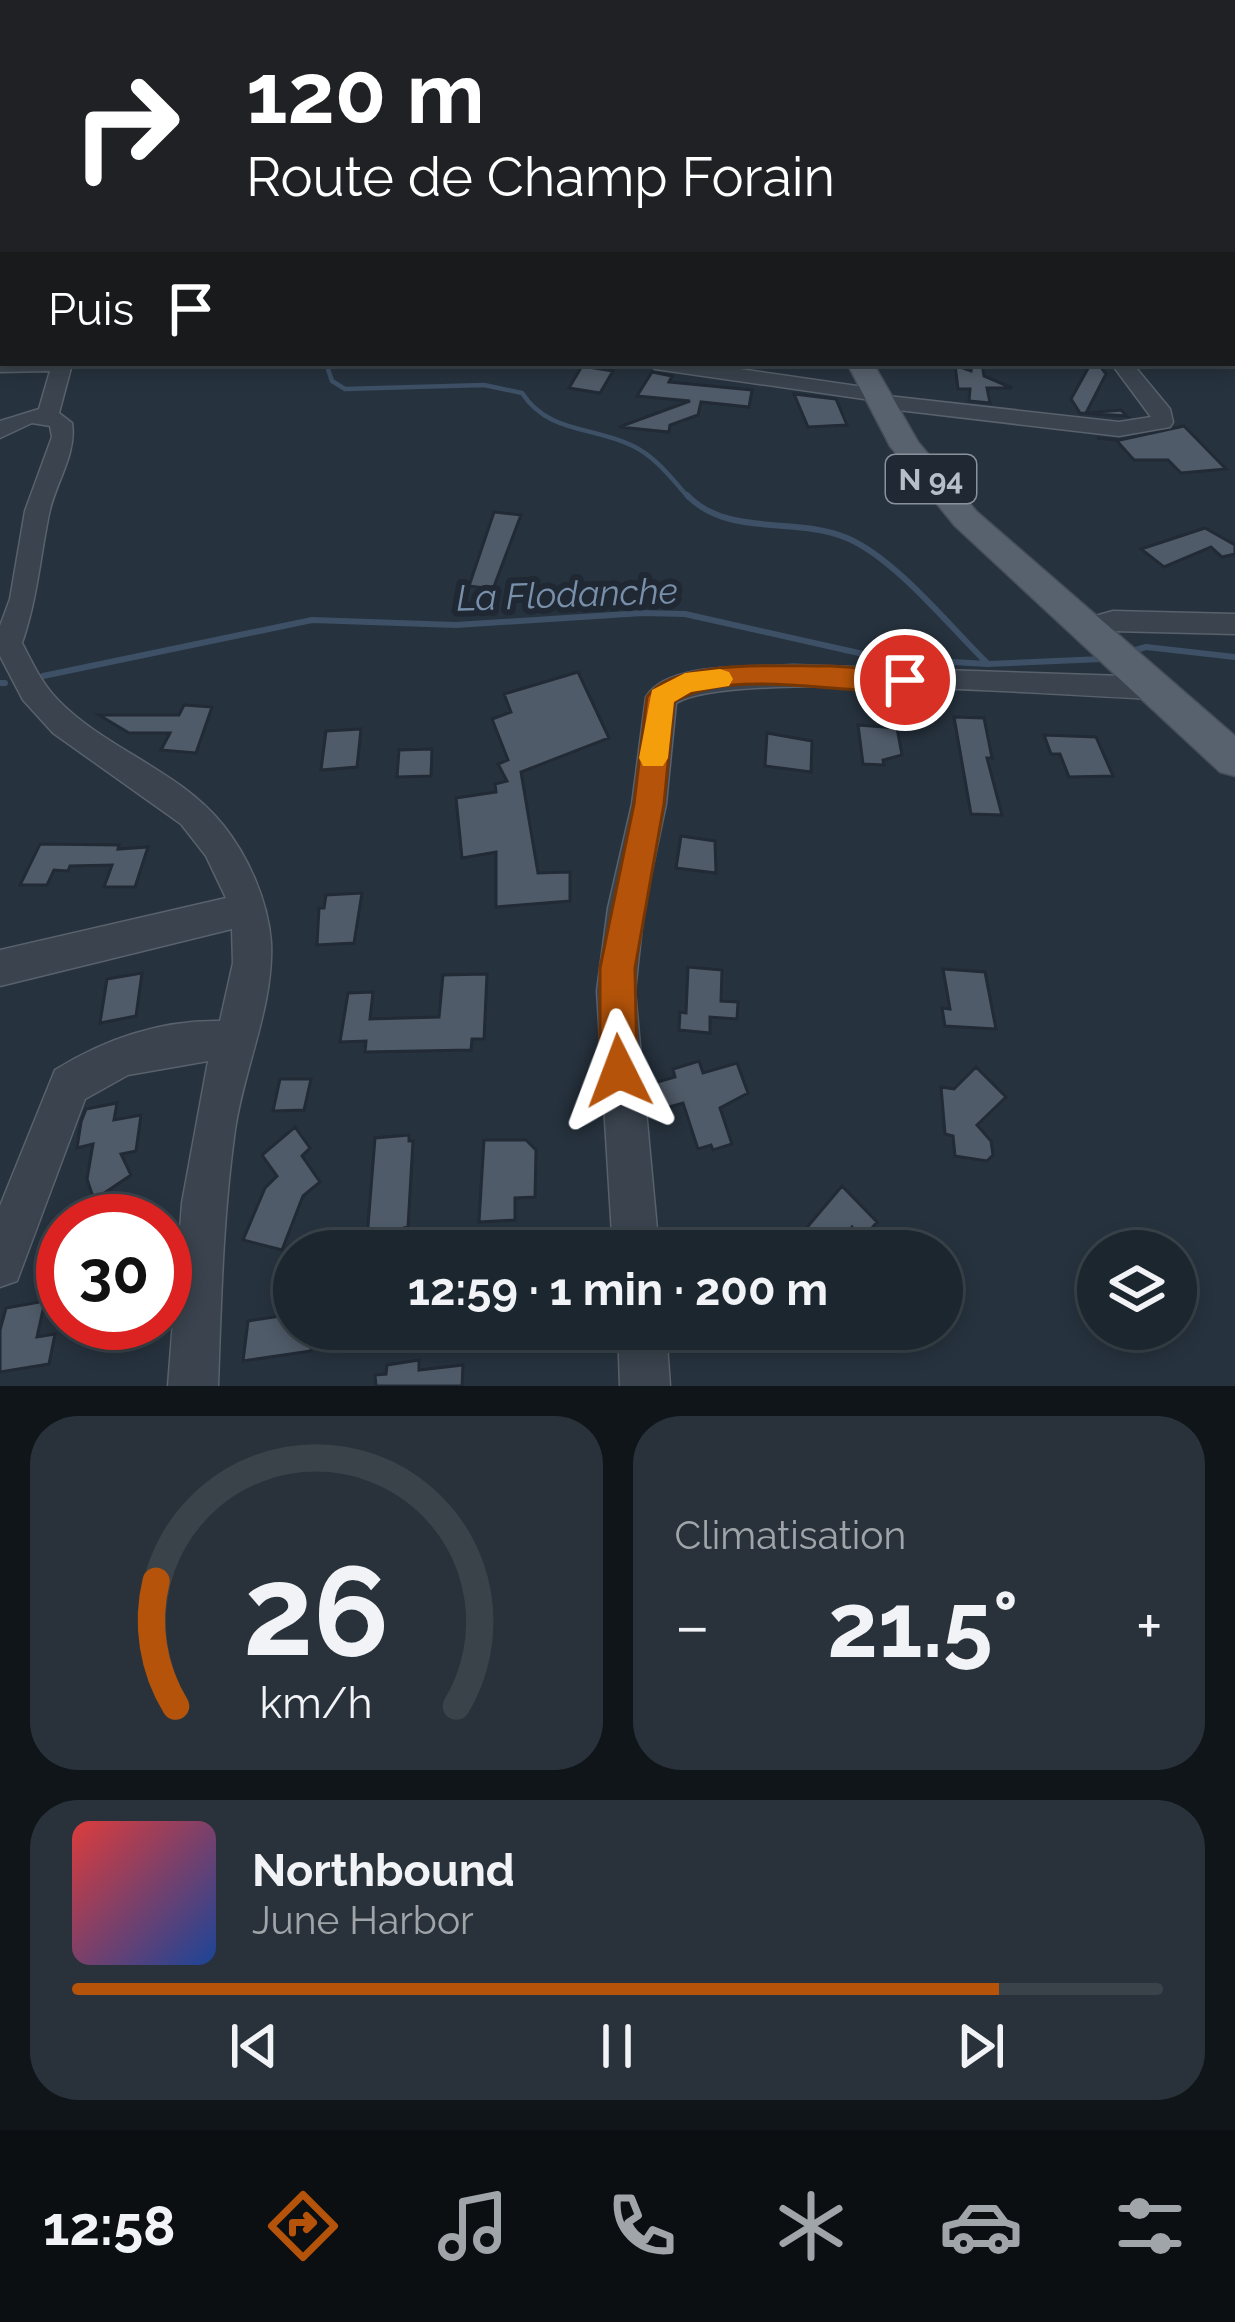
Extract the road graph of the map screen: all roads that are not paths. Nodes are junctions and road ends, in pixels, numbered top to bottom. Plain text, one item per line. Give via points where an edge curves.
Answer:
1 (41, 366) edge
2 (61, 366) edge
3 (688, 366) edge
4 (1123, 366) edge
5 (0, 370) edge
6 (873, 383) edge
7 (48, 415) junction
8 (0, 430) edge
9 (1235, 624) edge
10 (1119, 656) junction
11 (1235, 760) edge
12 (245, 910) junction
13 (0, 968) edge
14 (236, 1042) junction
15 (634, 1230) edge
16 (0, 1264) edge
17 (643, 1350) edge
18 (193, 1386) edge
19 (645, 1386) edge

1 - 5 street
2 - 7 street
3 - 6 street
4 - 6 street via 1162,422 1120,429
6 - 10 main road, N 94 via 937,488
7 - 8 street
7 - 12 street via 61,423 63,437 37,511 24,599 8,643 45,706 172,794 208,830 229,860
9 - 10 street via 1113,621
10 - 11 main road, N 94
10 - 15 street via 685,683 661,697 616,991
12 - 13 street
12 - 14 street via 250,988
14 - 16 street via 161,1045 70,1085
14 - 18 street via 220,1092
17 - 19 street

